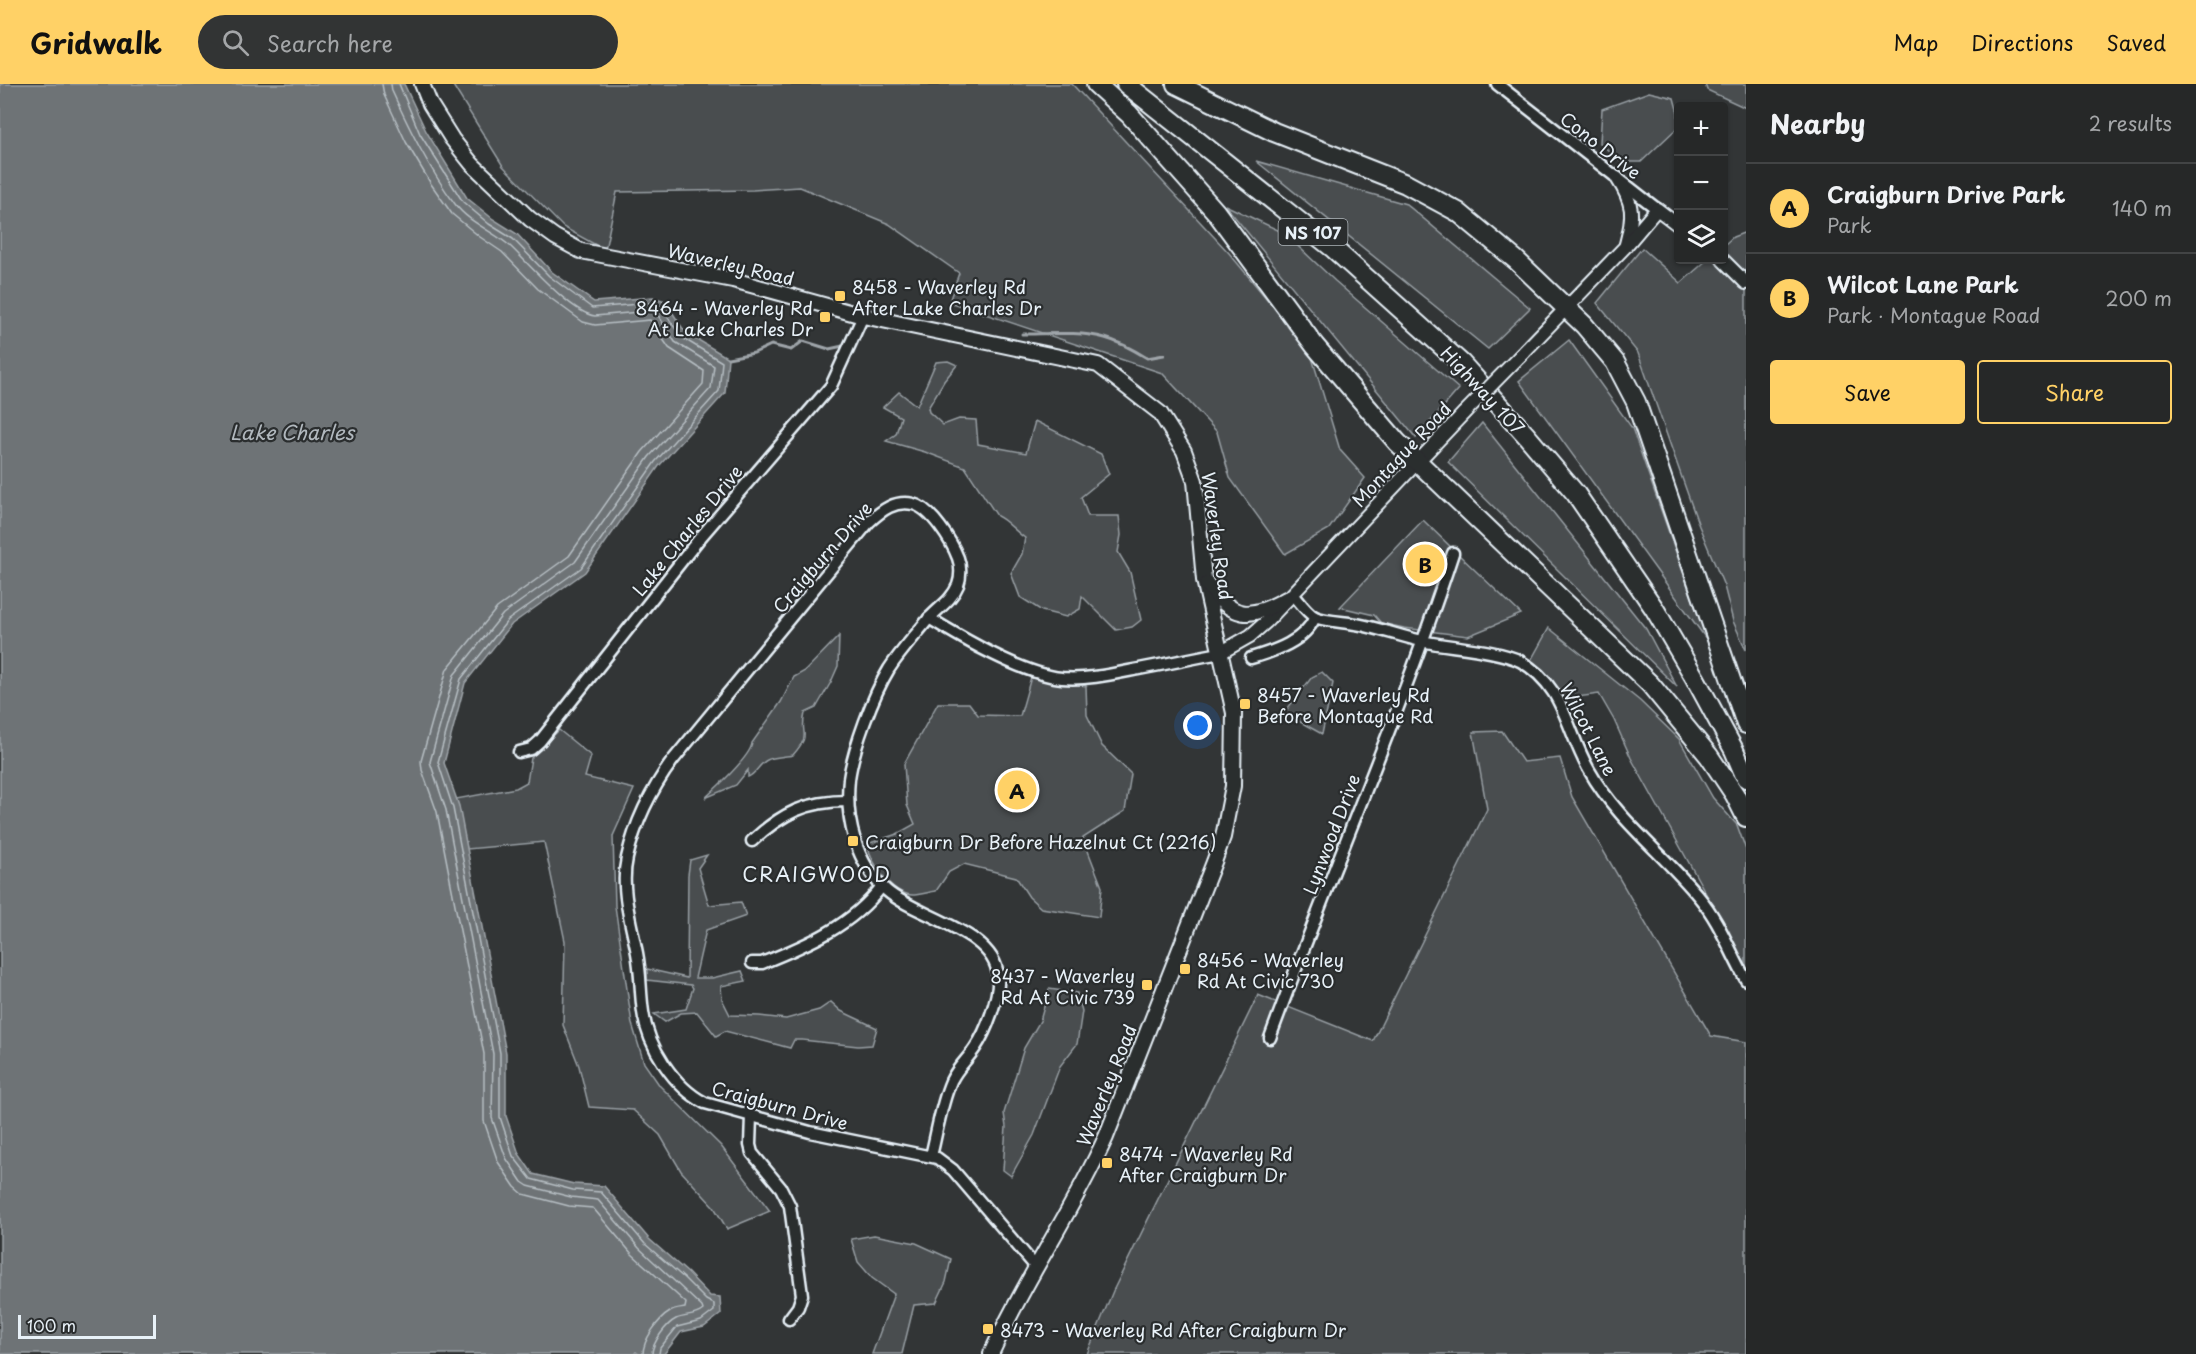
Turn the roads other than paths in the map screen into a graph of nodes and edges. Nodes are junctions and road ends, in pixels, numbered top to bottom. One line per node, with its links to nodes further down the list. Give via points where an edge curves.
1 (422, 84): 13 (main road, Waverley Road, via 430,104 472,164 530,219 581,251 733,280)
2 (1096, 84): 14 (highway, via 1129,114 1216,212 1315,346 1397,442)
3 (1126, 84): 25 (highway, Highway 107 / NS 107, via 1335,249 1462,364 1576,494 1654,608)
4 (1176, 84): 12 (highway, via 1274,132 1432,196 1507,253)
5 (1497, 84): 6 (street, Cono Drive)
6 (1617, 178): 7 (street, Cono Drive); 9 (street, via 1632,211)
7 (1657, 209): 8 (street); 9 (street, Montague Road)
8 (1674, 222)
9 (1624, 248): 12 (street, Montague Road)
10 (1727, 264): 11 (street)
11 (1746, 283)
12 (1565, 308): 14 (street, Montague Road, bridge); 23 (highway, via 1615,362 1636,402)
13 (863, 316): 16 (main road, Waverley Road, via 1098,365 1160,413 1184,451 1195,481); 24 (street, Lake Charles Drive, via 827,391 699,539 537,744)
14 (1419, 462): 17 (street, Montague Road); 27 (highway, via 1650,684 1709,756)
15 (1453, 554): 20 (street, Lynwood Drive)
16 (1204, 580): 17 (main road, via 1221,602 1248,614); 21 (main road, Waverley Road)
17 (1289, 597): 18 (street); 21 (street, Montague Road, via 1260,629)
18 (1315, 617): 20 (street, Wilcot Lane); 22 (street, via 1299,638)
19 (929, 618): 21 (street, via 1023,668 1061,678 1102,676); 26 (street, Craigburn Drive, via 889,669 874,702 849,777); 33 (street, Craigburn Drive, via 946,604 958,584 959,559 930,514 916,504 900,503 869,522 673,760 648,800 631,841 626,891 641,973 642,1010 651,1038 665,1064 695,1098)
20 (1424, 641): 31 (street, Wilcot Lane, via 1518,660 1552,689 1590,772 1628,824 1707,907); 32 (street, Lynwood Drive)
21 (1220, 653): 35 (main road, Waverley Road, via 1234,713 1235,738 1233,786 1222,837 1106,1137 1086,1180)
22 (1251, 658)
23 (1746, 724)
24 (519, 752)
25 (1746, 778)
26 (848, 801): 28 (street, via 799,808); 29 (street, Craigburn Drive, via 861,859)
27 (1746, 817)
28 (752, 841)
29 (882, 886): 30 (street, via 855,914 824,936 762,963); 34 (street, Craigburn Drive, via 980,943 991,954 998,975 984,1032 948,1088)
30 (752, 963)
31 (1746, 980)
32 (1270, 1038)
33 (751, 1116): 34 (street, Craigburn Drive); 36 (street, via 752,1153 781,1188 792,1212 802,1295)
34 (931, 1156): 35 (street, Craigburn Drive, via 953,1170)
35 (1035, 1266): 37 (main road, Waverley Road)
36 (789, 1319)
37 (991, 1354)

